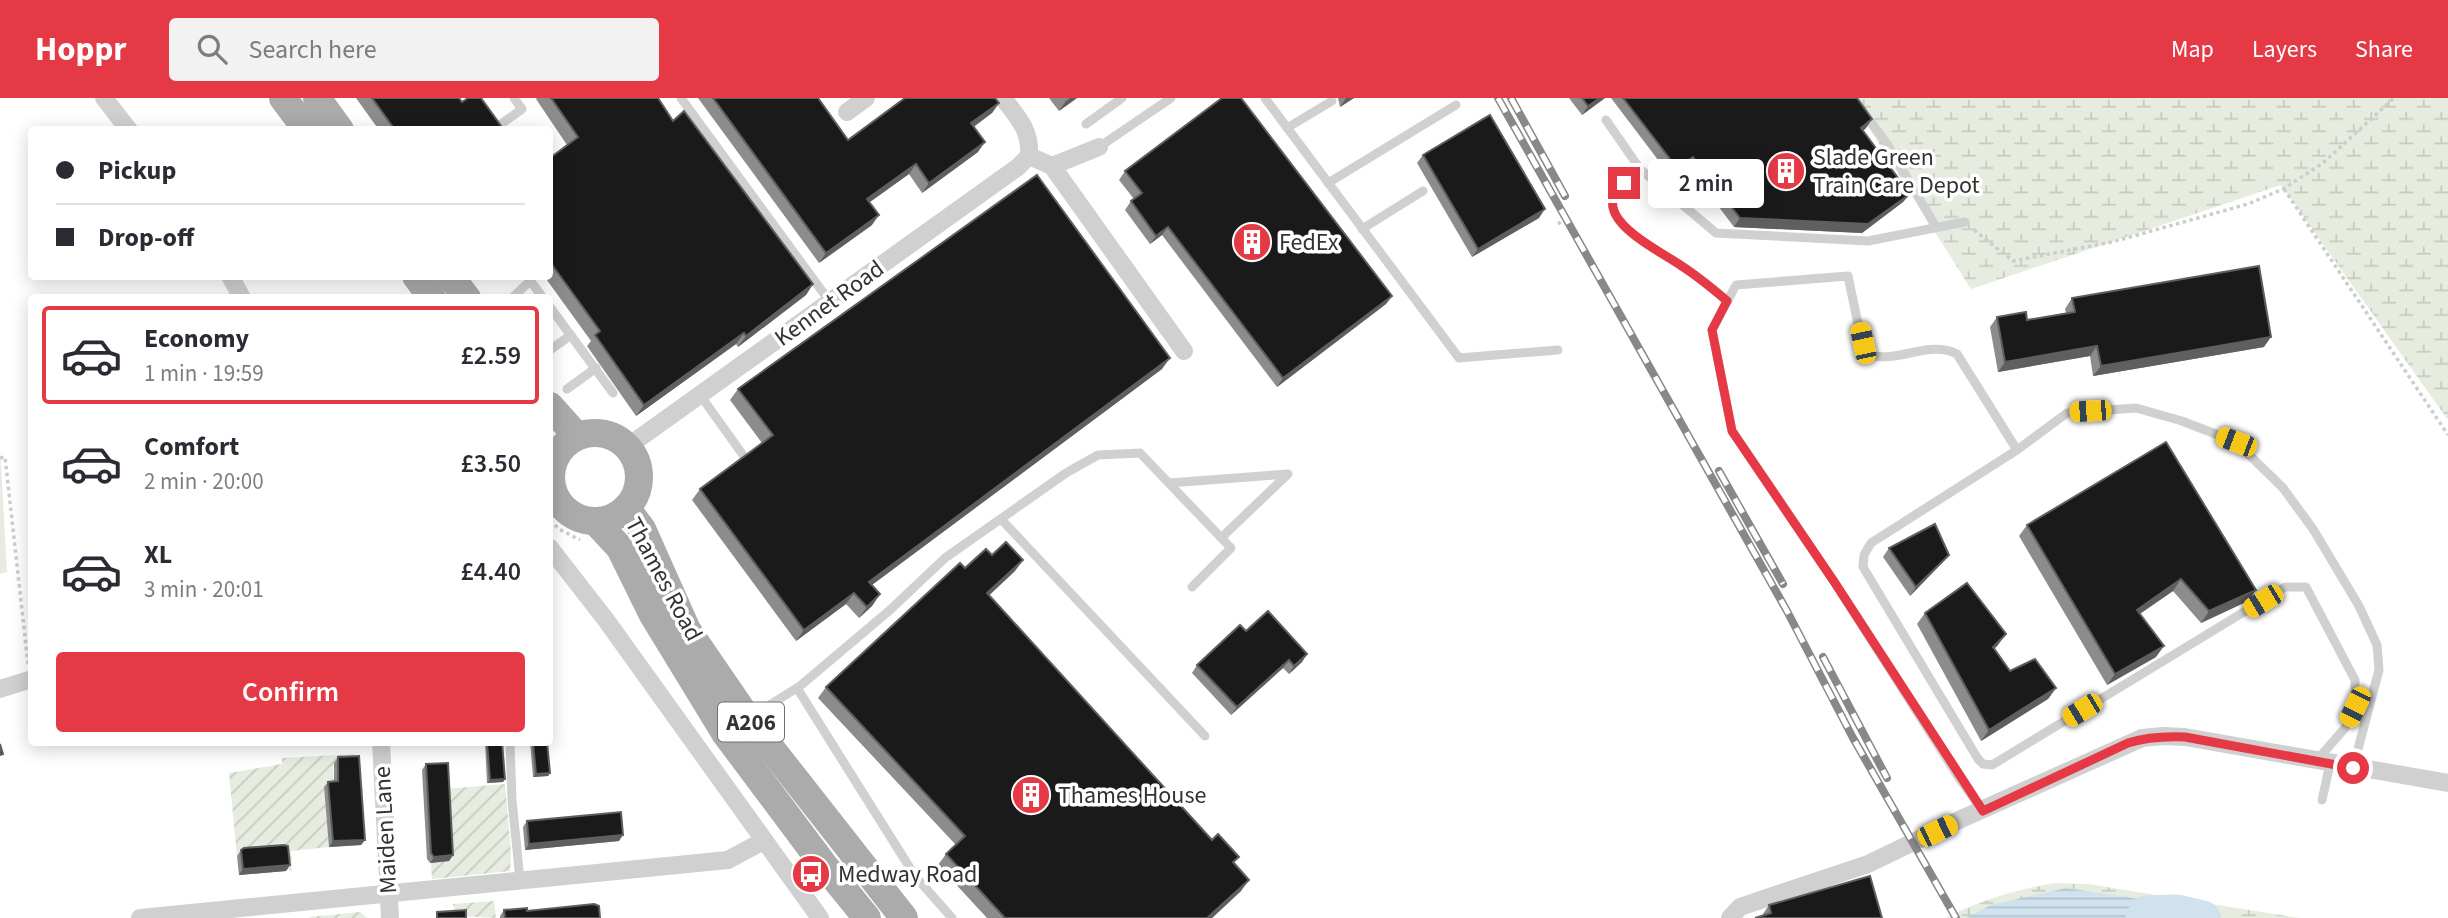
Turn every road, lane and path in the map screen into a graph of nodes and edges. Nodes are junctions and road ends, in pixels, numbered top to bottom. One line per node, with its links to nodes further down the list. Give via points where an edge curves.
1 (104, 98): 16 (street)
2 (283, 98): 17 (main road)
3 (317, 98): 18 (main road)
4 (514, 98): 19 (lane, via 522,109)
5 (681, 98): 36 (lane)
6 (1003, 98): 22 (street, via 1025,127)
7 (1122, 98): 15 (lane)
8 (1171, 98): 21 (lane)
9 (1265, 98): 20 (lane)
10 (1853, 98): 29 (lane, via 1887,144)
11 (2394, 98): 26 (path, via 2323,163)
12 (1332, 101): 20 (lane)
13 (1456, 105): 25 (lane)
14 (1606, 120): 24 (lane)
15 (1086, 124)
16 (126, 126)
17 (304, 126)
18 (337, 126)
19 (498, 126)
20 (1287, 128): 25 (lane)
21 (1099, 147): 23 (street)
22 (1029, 156): 23 (street); 36 (street, Kennet Road)
23 (1052, 166): 41 (street)
24 (1640, 169): 29 (lane, via 1716,233 1868,241); 35 (lane, via 1624,183 1612,209 1642,242)
25 (1328, 183): 30 (lane)
26 (2283, 189): 28 (path, via 2248,204 2112,242 2013,261); 46 (path)
27 (1423, 191): 30 (lane)
28 (1965, 222): 29 (lane)
29 (1936, 227)
30 (1362, 229): 40 (lane, via 1458,358)
31 (453, 280): 33 (main road)
32 (528, 280): 34 (lane)
33 (464, 294)
34 (516, 294)
35 (1727, 301): 49 (lane, via 1736,285 1848,276 1867,354 1878,358 1946,348 1957,354); 73 (lane, via 1712,330 1732,431)
36 (830, 302): 44 (street, Kennet Road)
37 (553, 311): 38 (lane)
38 (571, 335): 39 (lane); 42 (lane)
39 (553, 348)
40 (1558, 349)
41 (1184, 351)
42 (596, 368): 43 (lane); 45 (lane)
43 (613, 393)
44 (700, 395): 48 (street, Kennet Road); 50 (lane)
45 (558, 398): 47 (main road)
46 (2448, 435)
47 (577, 436): 48 (main road, via 592,432 609,435); 51 (main road, Thames Road / A206)
48 (627, 447): 55 (main road, Thames Road, via 639,471 637,491)
49 (2017, 450): 69 (lane, via 1871,543 1864,555 1863,567 1978,759 1992,765 2285,587 2306,587 2355,680 2355,707); 70 (lane, via 2067,413 2136,408 2236,442 2283,488 2313,528 2377,645 2379,670)
50 (743, 455)
51 (553, 457)
52 (2, 458): 61 (path)
53 (1168, 483): 56 (lane, via 1140,453 1098,455); 58 (lane); 58 (lane, via 1288,474)
54 (553, 485): 57 (main road, Thames Road / A206, via 558,502 569,513)
55 (626, 508): 57 (main road, Thames Road, via 614,517); 65 (main road, Thames Road / A206, via 642,530 687,630)
56 (1000, 519): 63 (lane, via 945,558); 66 (lane)
57 (595, 521): 80 (main road, Thames Road / A206, via 620,548 653,615 725,733)
58 (1221, 538): 60 (lane, via 1230,548)
59 (553, 552): 74 (street)
60 (1192, 587)
61 (28, 657)
62 (28, 681): 64 (street)
63 (797, 688): 65 (lane); 82 (lane, via 915,876)
64 (0, 689)
65 (748, 719): 81 (main road, Thames Road / A206)
66 (1205, 736)
67 (381, 746): 76 (street, Maiden Lane)
68 (510, 746): 75 (lane)
69 (2323, 762): 70 (street); 72 (lane); 73 (street, via 2185,737 2142,738)
70 (2353, 768): 71 (street)
71 (2448, 783)
72 (2322, 800)
73 (1983, 811): 83 (street, via 1868,864 1740,906)
74 (763, 841): 75 (street, via 728,860); 79 (street)
75 (520, 880): 76 (street)
76 (388, 893): 77 (street); 78 (street, Maiden Lane)
77 (147, 918)
78 (390, 918)
79 (820, 918)
80 (867, 918)
81 (904, 918)
82 (952, 918)
83 (1730, 918)

